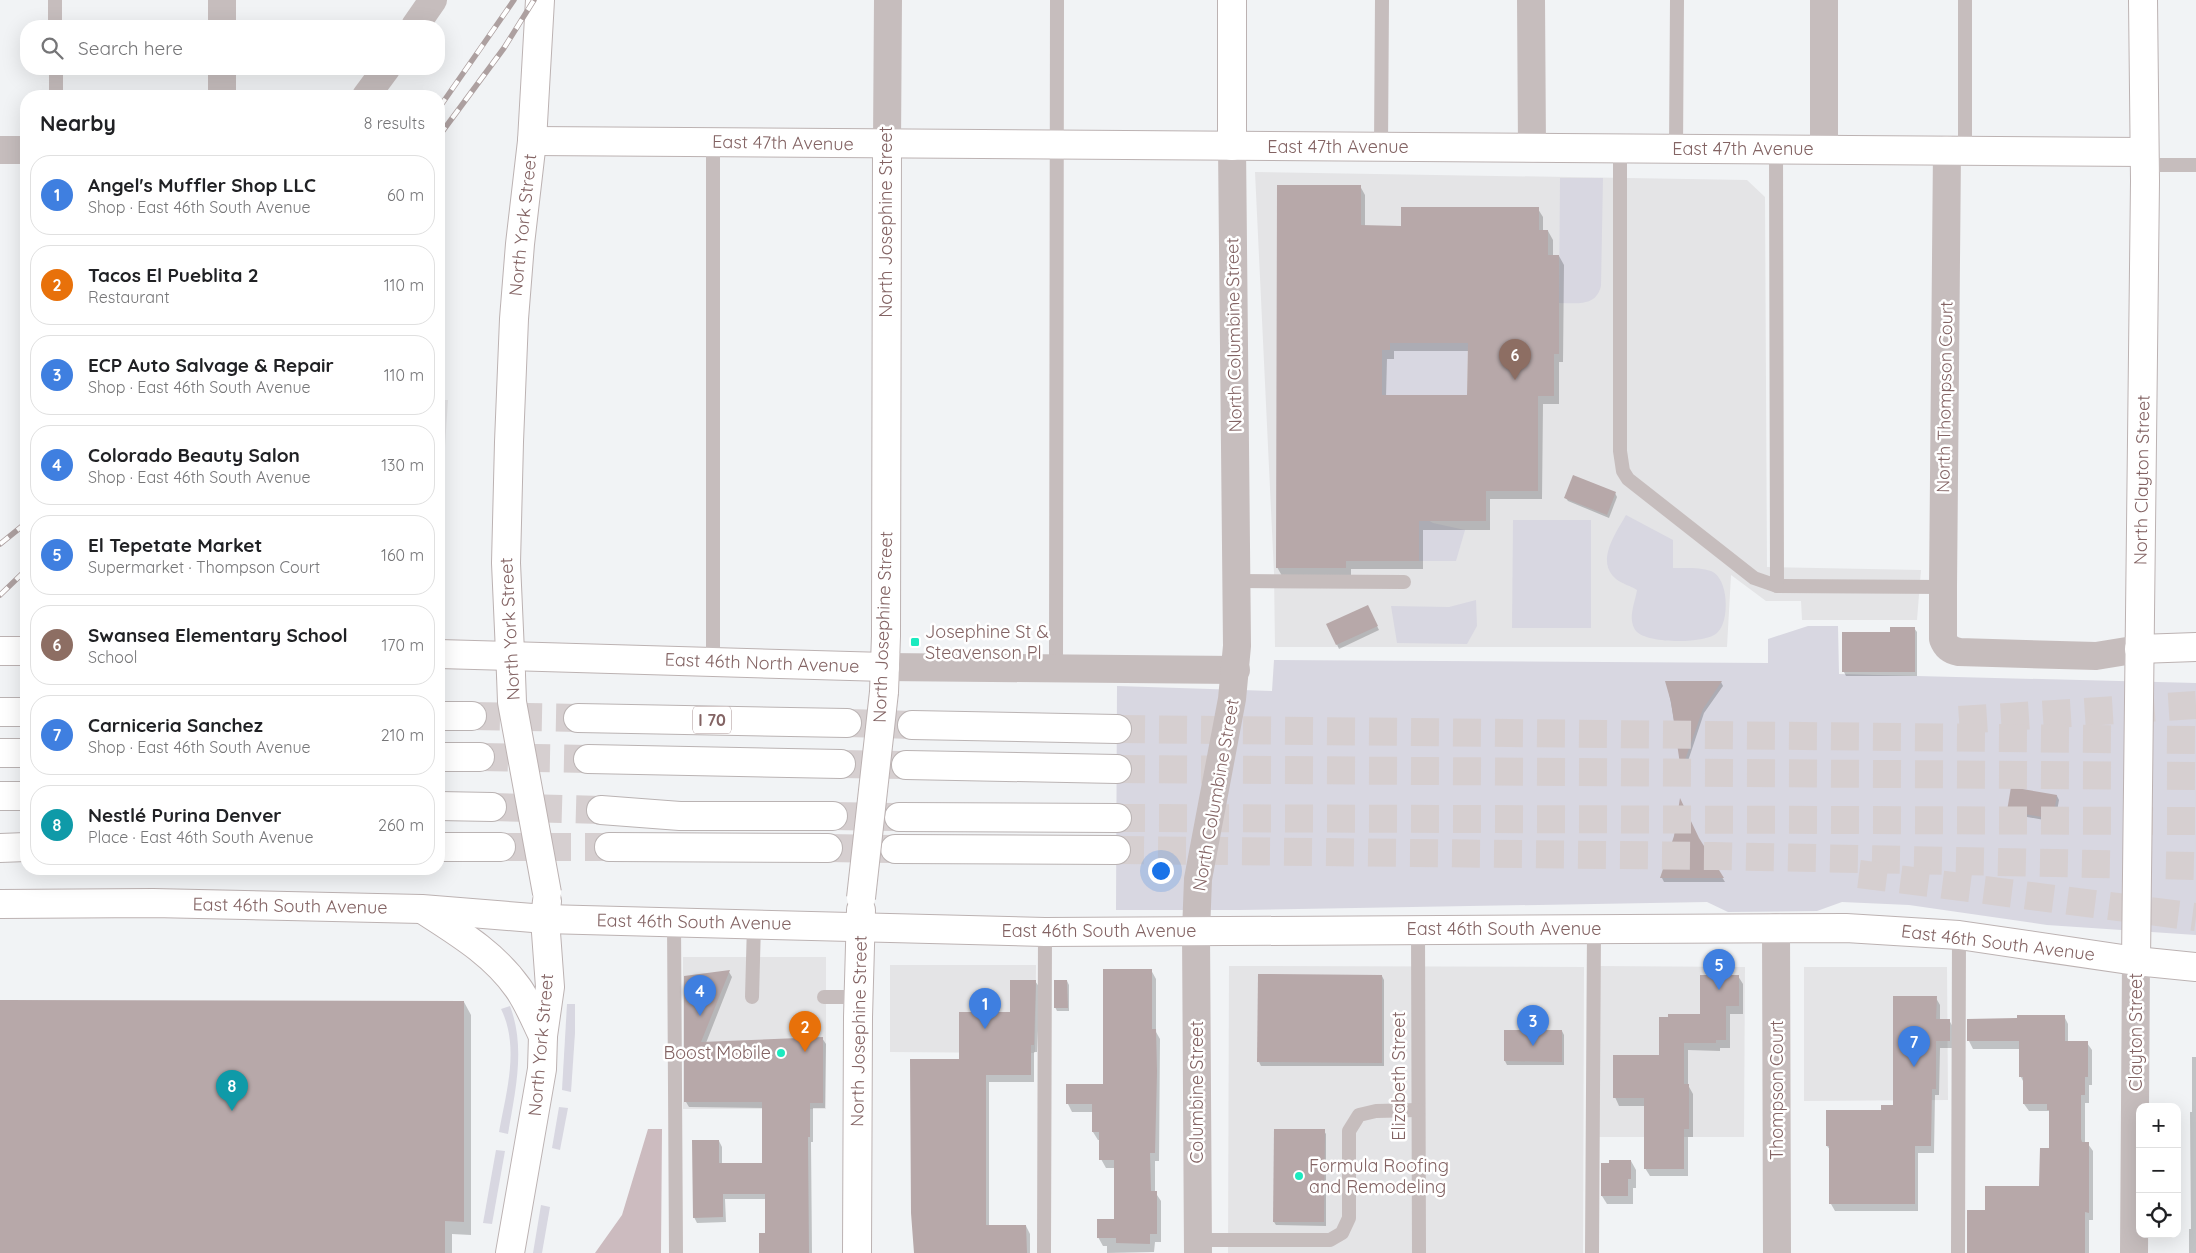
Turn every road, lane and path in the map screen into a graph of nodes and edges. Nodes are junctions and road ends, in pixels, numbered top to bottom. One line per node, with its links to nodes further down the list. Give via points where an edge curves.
1 (55, 0): 14 (lane)
2 (222, 0): 15 (street)
3 (432, 0): 16 (street)
4 (540, 0): 23 (main road, North York Street)
5 (888, 0): 25 (street, North Josephine Street)
6 (1057, 0): 26 (lane)
7 (1232, 0): 27 (main road, North Columbine Street)
8 (1382, 0): 28 (lane)
9 (1531, 0): 29 (street)
10 (1677, 0): 31 (lane)
11 (1824, 0): 35 (street)
12 (1965, 0): 36 (lane)
13 (2143, 0): 37 (main road, North Clayton Street)
14 (56, 20)
15 (222, 20)
16 (419, 20)
17 (56, 75): 20 (lane)
18 (222, 75): 21 (street)
19 (382, 75): 22 (street)
20 (56, 90)
21 (222, 90)
22 (370, 90)
23 (532, 141): 24 (main road, East 47th Avenue); 49 (main road, North York Street, via 520,244 511,395 506,563)
24 (712, 142): 25 (main road, East 47th Avenue); 48 (lane)
25 (887, 143): 26 (main road, East 47th Avenue); 52 (main road, North Josephine Street)
26 (1056, 145): 27 (main road, East 47th Avenue); 50 (lane)
27 (1232, 146): 28 (main road, East 47th Avenue); 39 (street, North Columbine Street)
28 (1381, 147): 29 (main road, East 47th Avenue)
29 (1532, 148): 30 (main road, East 47th Avenue)
30 (1620, 148): 31 (main road, East 47th Avenue); 41 (lane, via 1621,463 1635,486 1754,578)
31 (1676, 149): 34 (main road, East 47th Avenue)
32 (0, 150): 33 (street)
33 (20, 150)
34 (1776, 150): 35 (main road, East 47th Avenue); 41 (lane)
35 (1824, 150): 36 (main road, East 47th Avenue)
36 (1956, 151): 37 (main road, East 47th Avenue); 42 (street, North Thompson Court)
37 (2145, 158): 38 (lane); 44 (main road, North Clayton Street)
38 (2196, 165)
39 (1237, 581): 40 (lane); 51 (street, North Columbine Street)
40 (1404, 582)
41 (1777, 586): 42 (lane)
42 (1943, 587): 44 (street, North Thompson Court, via 1943,639 1949,648 1959,652 2096,656)
43 (2196, 647): 44 (main road)
44 (2140, 649): 97 (main road, North Clayton Street)
45 (20, 650): 46 (main road)
46 (0, 651)
47 (445, 655): 49 (main road, East 46th North Avenue)
48 (713, 662): 49 (main road, East 46th North Avenue); 52 (main road, East 46th North Avenue)
49 (510, 665): 86 (main road, North York Street, bridge, via 512,702)
50 (1056, 669): 51 (street, East 46th North Avenue); 52 (street, East 46th North Avenue)
51 (1235, 679): 95 (street, North Columbine Street, via 1198,879)
52 (885, 680): 90 (main road, North Josephine Street, bridge)
53 (0, 712): 54 (main road)
54 (20, 712)
55 (445, 716): 56 (main road)
56 (472, 716)
57 (578, 718): 58 (main road, I 70)
58 (847, 722)
59 (912, 725): 60 (main road)
60 (1117, 729)
61 (0, 753): 62 (main road)
62 (20, 753)
63 (445, 757): 64 (main road)
64 (480, 757)
65 (588, 759): 66 (main road)
66 (841, 764)
67 (906, 765): 68 (main road)
68 (1117, 769)
69 (0, 796): 70 (main road)
70 (20, 796)
71 (445, 806): 72 (main road)
72 (492, 807)
73 (601, 810): 74 (main road, via 680,816)
74 (834, 816)
75 (899, 817): 76 (main road)
76 (1117, 818)
77 (445, 847): 78 (main road)
78 (500, 847)
79 (609, 847): 82 (main road)
80 (0, 848): 81 (main road)
81 (20, 848)
82 (828, 848)
83 (894, 849): 84 (main road)
84 (1116, 850)
85 (0, 904): 87 (main road, East 46th South Avenue, via 153,903)
86 (546, 906): 87 (main road, East 46th South Avenue); 88 (main road, East 46th South Avenue); 102 (main road, North York Street, via 550,987)
87 (422, 909): 102 (main road, via 497,963 519,989)
88 (674, 922): 89 (main road, East 46th South Avenue); 106 (lane)
89 (754, 924): 90 (main road, East 46th South Avenue); 99 (lane)
90 (860, 926): 94 (main road, East 46th South Avenue); 101 (main road, North Josephine Street)
91 (1776, 927): 93 (main road, East 46th South Avenue); 96 (main road, East 46th South Avenue, via 1902,930); 111 (street, Thompson Court)
92 (1418, 929): 93 (main road, East 46th South Avenue); 95 (main road, East 46th South Avenue); 103 (lane, Elizabeth Street)
93 (1594, 929): 110 (lane)
94 (1045, 932): 95 (main road, East 46th South Avenue); 108 (lane)
95 (1196, 932): 104 (street, Columbine Street)
96 (1959, 935): 97 (main road, East 46th South Avenue); 112 (lane)
97 (2136, 961): 98 (main road, East 46th South Avenue); 113 (street, Clayton Street)
98 (2196, 967)
99 (752, 997)
100 (824, 997): 101 (lane)
101 (858, 997): 107 (main road, North Josephine Street)
102 (543, 1036): 105 (main road, North York Street, via 539,1094)
103 (1418, 1110): 104 (lane, via 1376,1111 1359,1115 1349,1131 1349,1218 1342,1233 1330,1240); 109 (lane, Elizabeth Street)
104 (1198, 1246)
105 (510, 1253)
106 (676, 1253)
107 (857, 1253)
108 (1044, 1253)
109 (1419, 1253)
110 (1592, 1253)
111 (1777, 1253)
112 (1958, 1253)
113 (2134, 1253)

